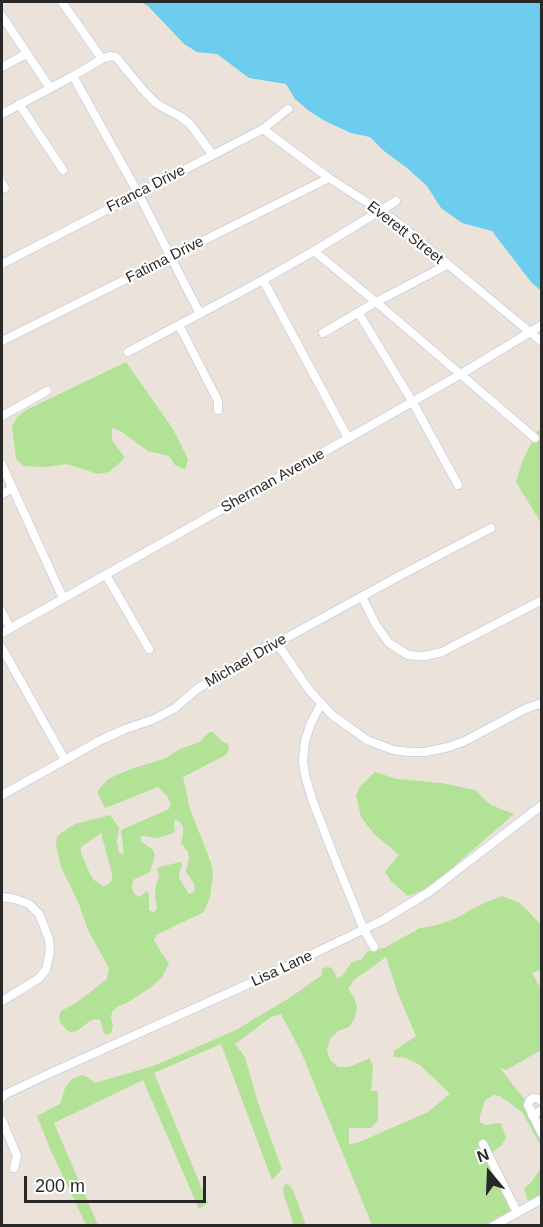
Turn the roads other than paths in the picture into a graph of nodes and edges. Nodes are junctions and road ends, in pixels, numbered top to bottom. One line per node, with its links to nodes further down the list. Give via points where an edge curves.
1 (62, 2): 4 (street)
2 (2, 16): 3 (street)
3 (26, 54): 5 (street); 7 (street)
4 (102, 59): 6 (street); 12 (street, via 116,57 151,99 190,124)
5 (2, 67)
6 (73, 76): 7 (street); 15 (street)
7 (50, 88): 8 (street)
8 (19, 104): 10 (street); 13 (street)
9 (288, 109): 11 (street, Franca Drive)
10 (2, 114)
11 (263, 129): 12 (street, Franca Drive); 14 (street, Everett Street)
12 (213, 155): 15 (street, Franca Drive)
13 (63, 170)
14 (329, 178): 17 (street, Everett Street); 19 (street, Fatima Drive)
15 (138, 193): 19 (street); 20 (street, Franca Drive)
16 (396, 201): 17 (street)
17 (380, 211): 18 (street); 21 (street, Everett Street)
18 (314, 251): 22 (street); 23 (street)
19 (171, 257): 25 (street); 30 (street, Fatima Drive)
20 (2, 264)
21 (447, 265): 23 (street); 28 (street, Everett Street)
22 (263, 280): 25 (street); 38 (street)
23 (376, 302): 24 (street); 33 (street)
24 (358, 312): 29 (street); 35 (street)
25 (200, 314): 26 (street)
26 (179, 325): 32 (street); 36 (street, via 218,401)
27 (542, 325): 28 (street, Sherman Avenue)
28 (531, 332): 31 (street, Everett Street); 33 (street, Sherman Avenue)
29 (323, 333)
30 (2, 341)
31 (542, 342)
32 (128, 352)
33 (461, 374): 35 (street, Sherman Avenue); 39 (street)
34 (47, 391): 37 (street)
35 (412, 401): 38 (street, Sherman Avenue); 41 (street)
36 (218, 410)
37 (2, 416)
38 (348, 438): 45 (street, Sherman Avenue)
39 (535, 438)
40 (2, 465): 42 (street)
41 (458, 485)
42 (13, 488): 43 (street); 47 (street)
43 (2, 494)
44 (491, 528): 46 (street, Michael Drive)
45 (106, 575): 47 (street, Sherman Avenue); 54 (street)
46 (362, 597): 48 (street, via 389,643 408,655 418,656 442,652); 52 (street, Michael Drive)
47 (63, 598): 50 (street, Sherman Avenue)
48 (542, 600)
49 (2, 612): 50 (street)
50 (10, 628): 51 (street, Sherman Avenue)
51 (2, 633)
52 (277, 643): 56 (street); 57 (street, Michael Drive, via 224,672 164,714)
53 (2, 648): 57 (street)
54 (149, 649)
55 (542, 703): 56 (street, via 465,741 425,752 384,748 342,723)
56 (321, 704): 61 (street, via 305,741 304,775)
57 (65, 760): 58 (street, Michael Drive)
58 (2, 795)
59 (542, 805): 61 (street, Lisa Lane, via 429,892)
60 (2, 897): 63 (street, via 29,904 39,914 50,951 46,970 38,979)
61 (364, 930): 62 (street); 64 (street, Lisa Lane)
62 (374, 947)
63 (2, 1002)
64 (3, 1093)
65 (542, 1101): 67 (street, via 533,1098 528,1102)
66 (542, 1110): 67 (street)
67 (532, 1115): 69 (street)
68 (2, 1120): 71 (street, via 17,1156)
69 (542, 1134)
70 (483, 1144): 73 (street)
71 (14, 1168)
72 (542, 1199): 73 (street)
73 (517, 1212): 74 (street)
74 (493, 1226)

